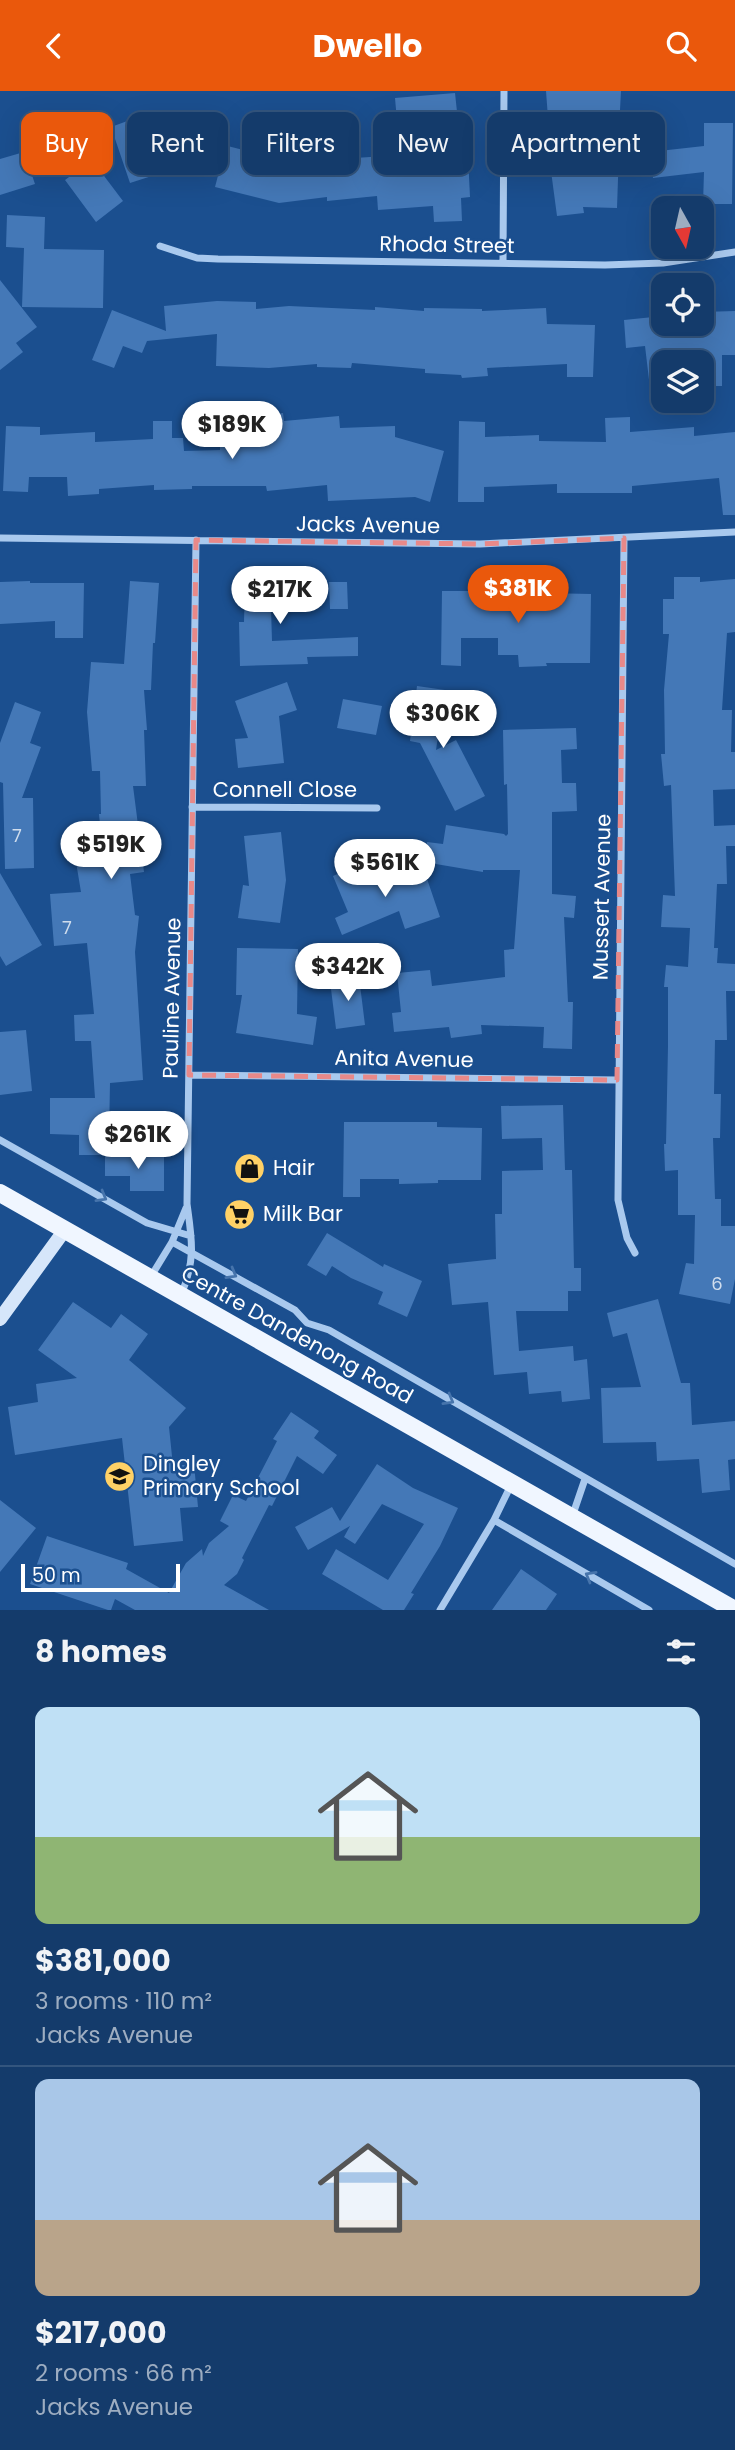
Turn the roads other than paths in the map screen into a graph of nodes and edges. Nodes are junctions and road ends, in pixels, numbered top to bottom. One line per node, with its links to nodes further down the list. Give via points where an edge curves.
1 (504, 91): 4 (street)
2 (160, 246): 4 (street, Rhoda Street, via 197,258)
3 (735, 252): 4 (street, Rhoda Street, via 652,264)
4 (503, 263)
5 (735, 532): 7 (street, Jacks Avenue)
6 (0, 538): 8 (street, Jacks Avenue)
7 (624, 538): 8 (street, Jacks Avenue, via 480,544); 12 (street, Mussert Avenue)
8 (196, 540): 9 (street, Pauline Avenue)
9 (192, 807): 10 (street, Connell Close); 11 (street, Pauline Avenue)
10 (377, 808)
11 (189, 1075): 12 (street, Anita Avenue); 15 (street, Pauline Avenue)
12 (617, 1080): 21 (street, Mussert Avenue, via 618,1200)
13 (0, 1140): 17 (street, Centre Dandenong Road, one-way to 17, via 147,1223)
14 (0, 1193): 16 (main road, Centre Dandenong Road)
15 (187, 1204): 17 (street, Pauline Avenue); 18 (street, Pauline Avenue)
16 (64, 1231): 22 (main road, Centre Dandenong Road); 24 (main road)
17 (177, 1231): 18 (street, Centre Dandenong Road); 19 (street, Pauline Avenue)
18 (191, 1236): 20 (street, Pauline Avenue)
19 (172, 1242): 20 (street, Centre Dandenong Road); 22 (street, Pauline Avenue)
20 (192, 1252): 23 (street, Pauline Avenue); 25 (street, Centre Dandenong Road, one-way to 25, via 295,1310 307,1323 329,1330)
21 (635, 1253)
22 (150, 1278): 23 (main road, Centre Dandenong Road)
23 (181, 1295): 26 (main road, Centre Dandenong Road)
24 (0, 1319)
25 (585, 1479): 27 (street); 29 (street, Centre Dandenong Road)
26 (513, 1483): 27 (main road, Centre Dandenong Road); 28 (street)
27 (572, 1517): 32 (main road, Centre Dandenong Road)
28 (494, 1520): 30 (street); 31 (street, one-way to 28)
29 (735, 1564)
30 (440, 1610)
31 (649, 1610)
32 (735, 1610)

